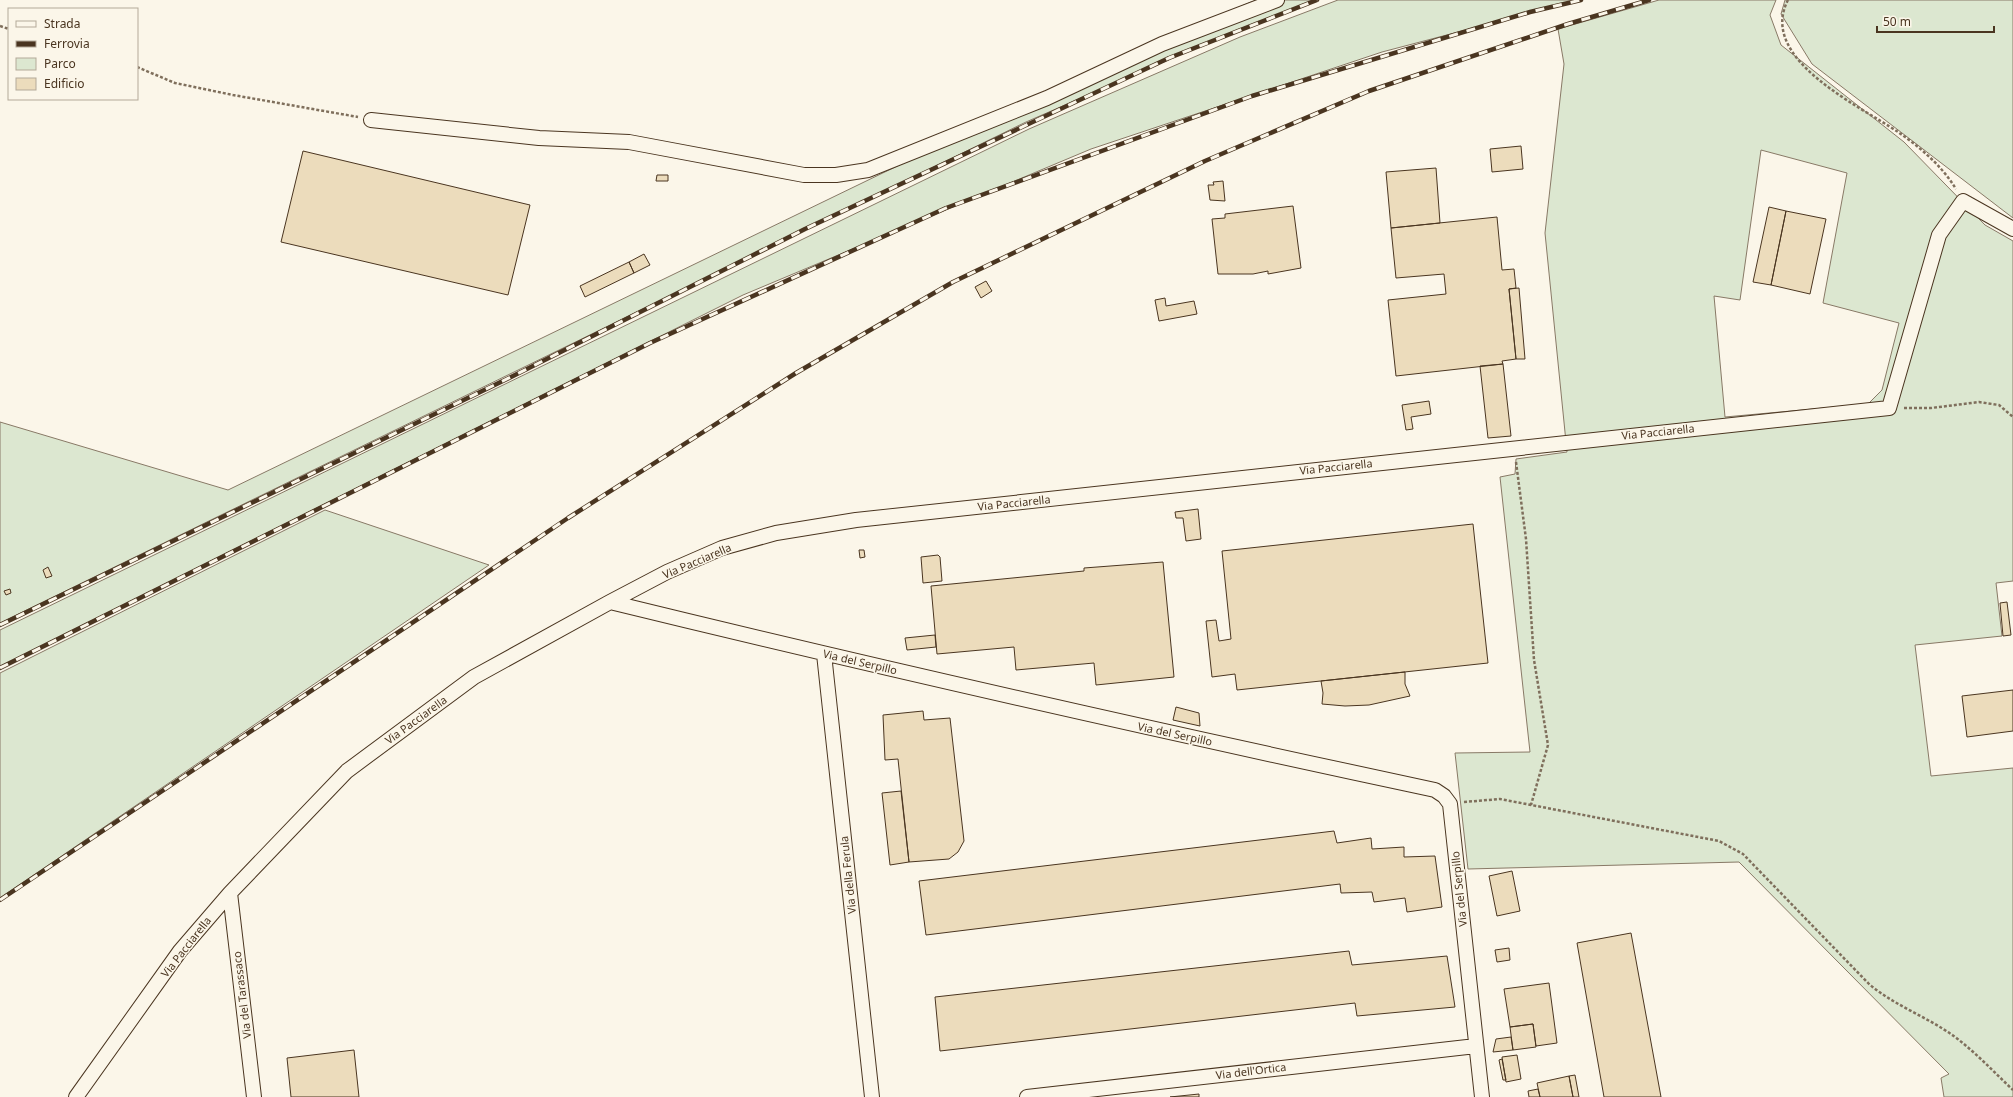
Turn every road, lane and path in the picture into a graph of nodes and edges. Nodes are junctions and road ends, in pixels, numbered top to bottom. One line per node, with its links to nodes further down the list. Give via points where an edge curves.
1 (1277, 0): 4 (street, via 1162,44 1047,98 868,170 836,175 804,175 629,142 540,138)
2 (1788, 0): 5 (path, via 1781,18 1787,43 1798,62 1834,91 1899,133 1935,162 1950,179)
3 (138, 67): 4 (path, via 175,83)
4 (371, 120)
5 (1963, 201): 6 (street); 7 (street, via 1939,235)
6 (2013, 229)
7 (1889, 408): 8 (path, via 1931,408 1980,402 1999,405); 9 (street, Via Pacciarella)
8 (2013, 417)
9 (1514, 448): 10 (street, Via Pacciarella, via 856,520 776,533 722,548 667,572); 13 (path, via 1526,539 1534,660 1548,745)
10 (610, 602): 11 (street, Via del Serpillo); 14 (street, Via Pacciarella, via 474,677 347,771)
11 (824, 654): 12 (street, Via del Serpillo, via 1153,730 1435,790); 19 (street, Via della Ferula)
12 (1450, 804): 13 (path, via 1500,799); 15 (street, Via del Serpillo)
13 (1531, 805): 16 (path, via 1719,841 1743,854 1869,984 1884,997 1918,1013 1959,1040)
14 (230, 893): 17 (street, Via Pacciarella, via 180,951); 18 (street, Via del Tarassaco)
15 (1476, 1046): 20 (street, Via dell'Ortica); 21 (street, Via del Serpillo)
16 (2013, 1090)
17 (76, 1097)
18 (254, 1097)
19 (872, 1097)
20 (1027, 1097)
21 (1482, 1097)

